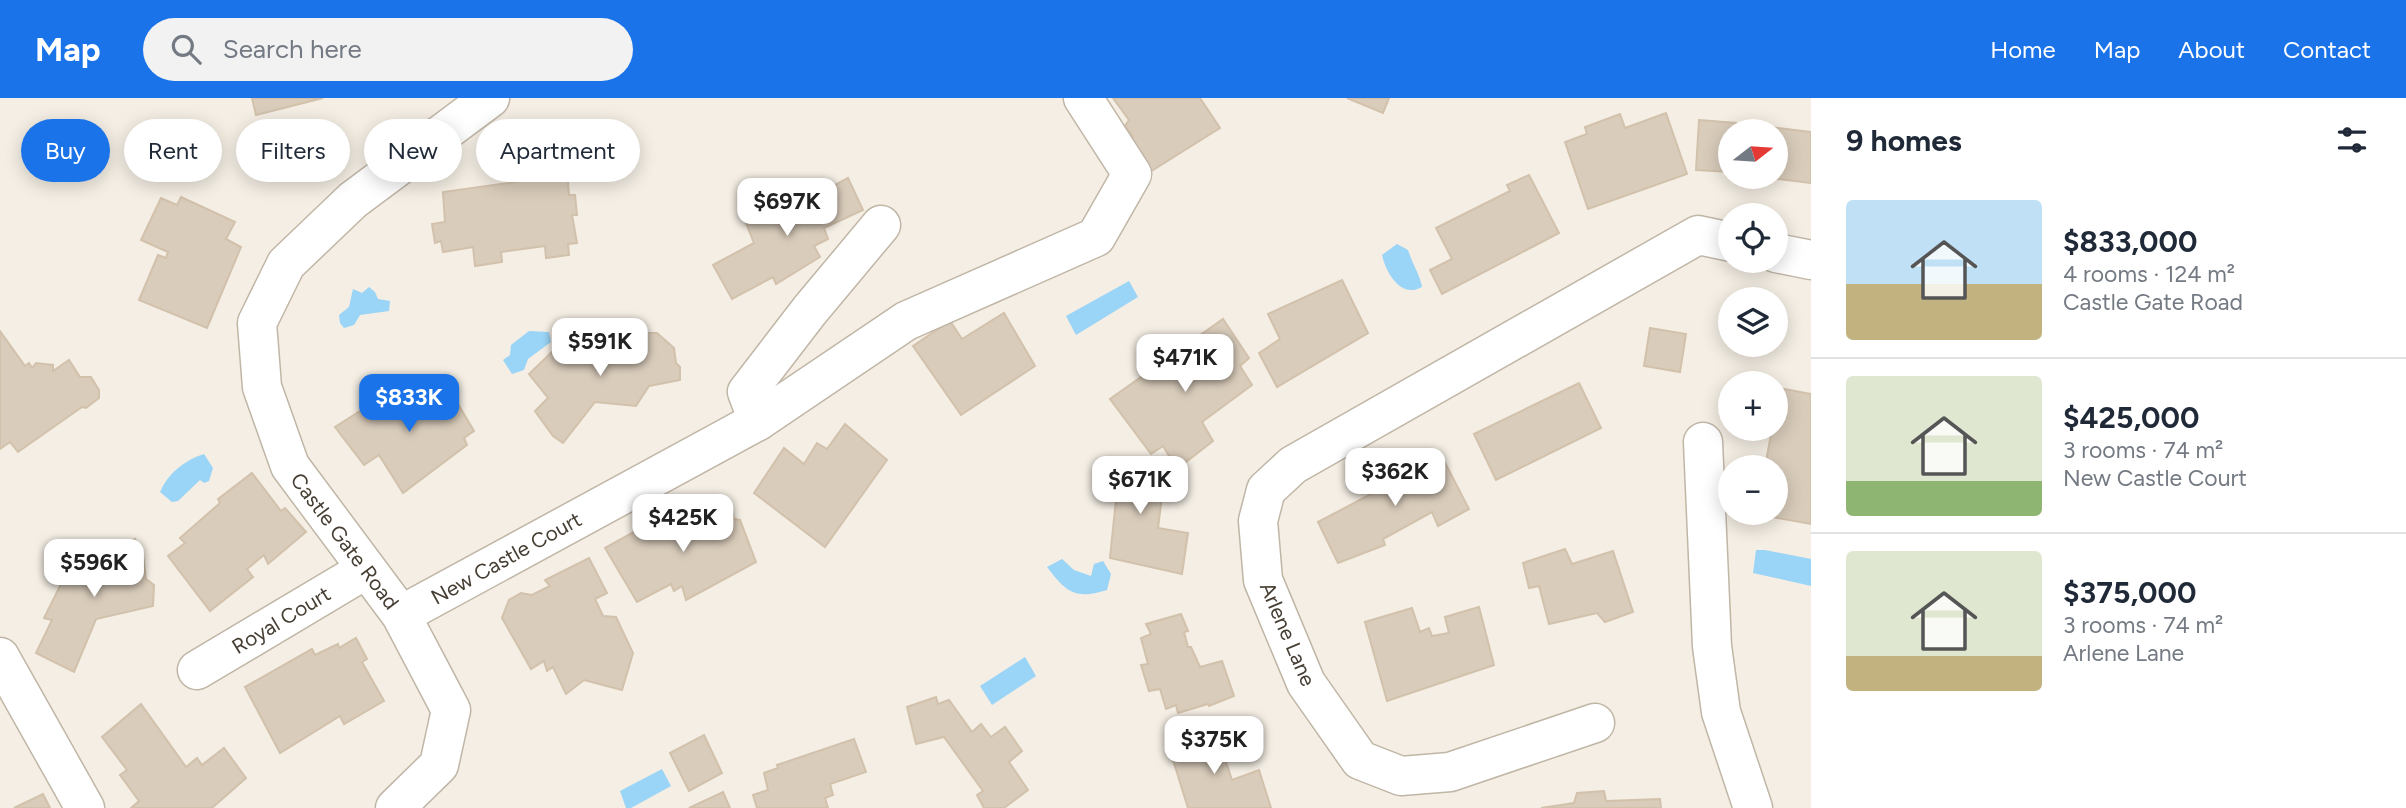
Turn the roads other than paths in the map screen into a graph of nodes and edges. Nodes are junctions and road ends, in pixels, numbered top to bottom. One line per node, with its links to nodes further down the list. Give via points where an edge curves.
1 (490, 98): 9 (street, Castle Gate Road, via 353,200 286,264 257,323 262,387 290,466)
2 (1083, 98): 7 (street, New Castle Court, via 1132,174 1096,237 906,321)
3 (881, 225): 7 (street, via 747,392)
4 (1718, 239): 13 (street, Arlene Lane, via 1698,235 1293,466 1266,490 1258,521 1263,580 1306,683 1360,760 1401,776 1450,772)
5 (1788, 256): 6 (street)
6 (1811, 261)
7 (758, 421): 10 (street, New Castle Court)
8 (1703, 442): 16 (street, via 1712,646 1721,712)
9 (365, 570): 10 (street, Castle Gate Road); 12 (street, Royal Court)
10 (401, 615): 15 (street, Castle Gate Road, via 452,710 439,765)
11 (0, 657): 14 (street)
12 (197, 670)
13 (1595, 723)
14 (85, 808)
15 (395, 808)
16 (1753, 808)

